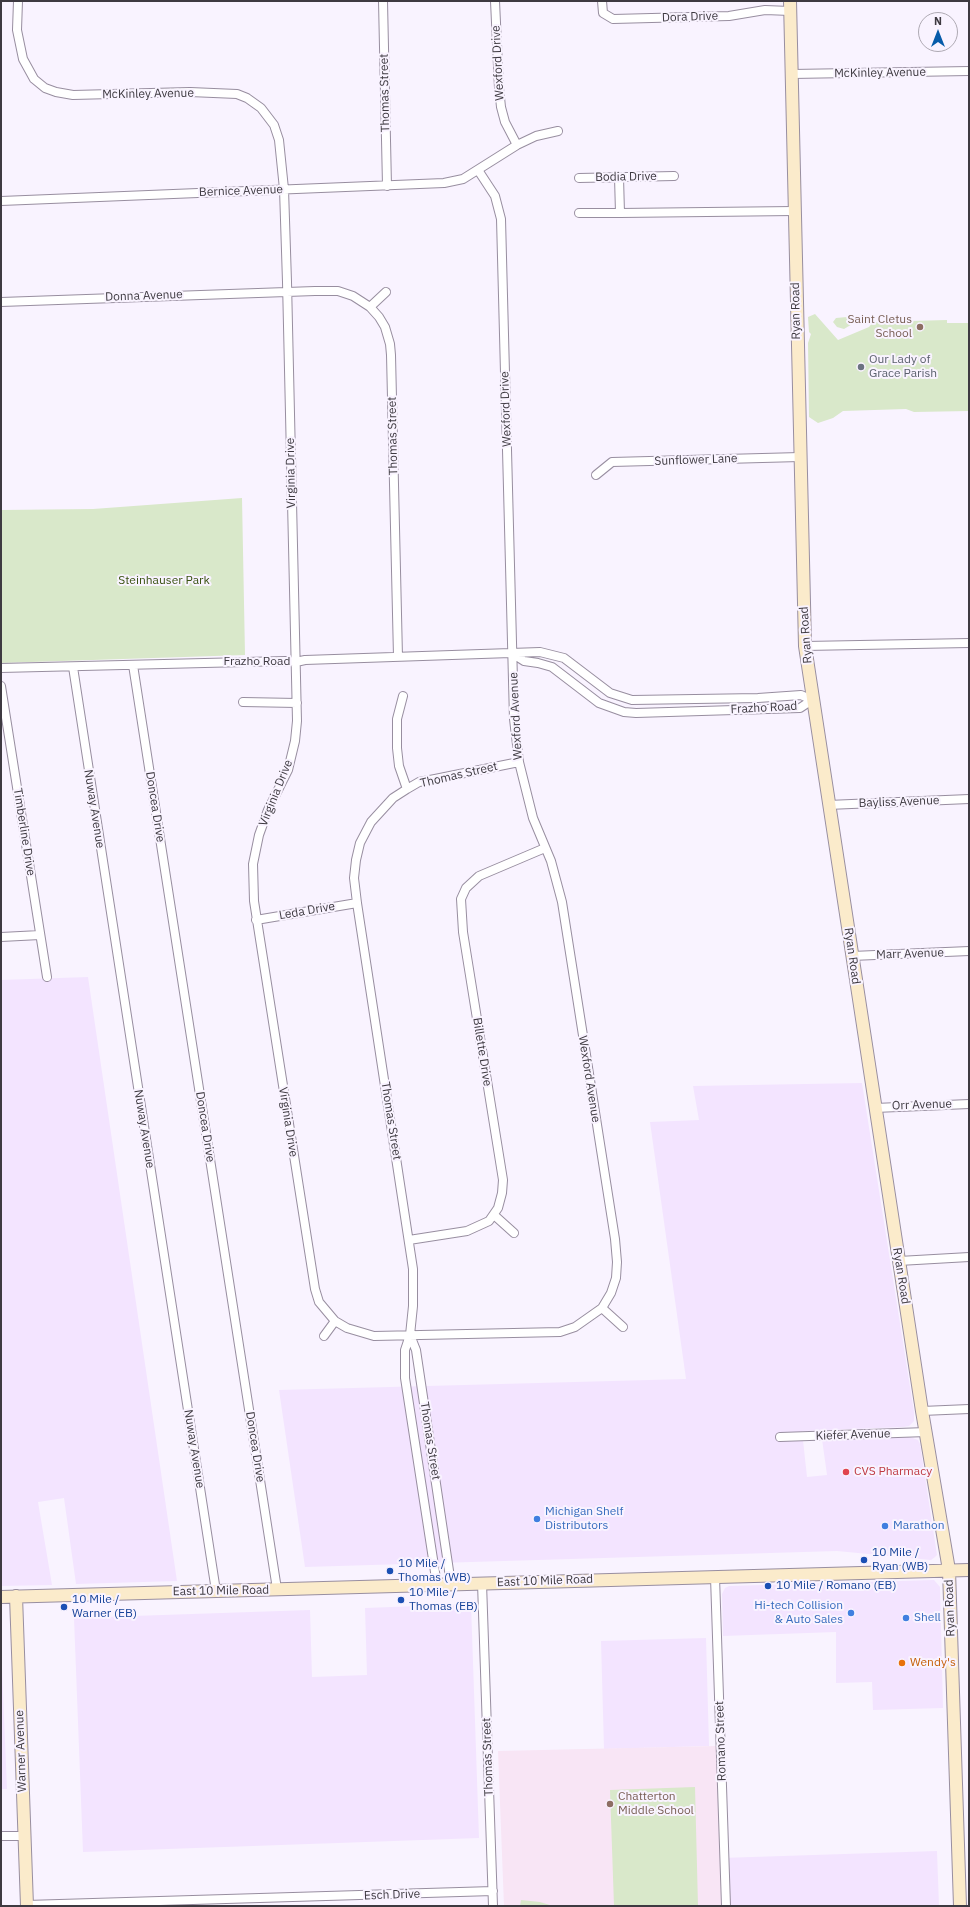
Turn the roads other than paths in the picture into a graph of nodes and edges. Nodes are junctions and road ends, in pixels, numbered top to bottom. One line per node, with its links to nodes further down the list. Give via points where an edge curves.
1 (18, 1): 8 (street, McKinley Avenue, via 18,42 23,59 34,79 46,88 73,95 190,92 237,94)
2 (383, 1): 15 (street, Thomas Street)
3 (495, 1): 10 (street, Wexford Drive, via 501,106 505,122)
4 (602, 1): 5 (street, Dora Drive, via 603,13 613,19 730,16)
5 (790, 6): 7 (main road, Ryan Road)
6 (969, 71): 7 (street, McKinley Avenue)
7 (792, 74): 18 (main road, Ryan Road)
8 (261, 108): 16 (street, Virginia Drive, via 274,124 279,140)
9 (558, 130): 10 (street)
10 (517, 145): 11 (street, Bernice Avenue)
11 (478, 170): 15 (street, Bernice Avenue, via 455,182); 29 (street, Wexford Drive, via 495,196 501,219)
12 (674, 176): 13 (street, Bodia Drive)
13 (619, 177): 14 (street, Bodia Drive); 19 (street)
14 (578, 178)
15 (387, 186): 16 (street, Bernice Avenue)
16 (284, 189): 17 (street, Bernice Avenue); 21 (street, Virginia Drive)
17 (1, 200)
18 (794, 211): 19 (street); 25 (main road, Ryan Road)
19 (620, 212): 20 (street)
20 (580, 213)
21 (287, 291): 23 (street, Donna Avenue); 24 (street, Thomas Street, via 338,292 353,296); 31 (street, Virginia Drive)
22 (386, 292): 24 (street)
23 (1, 302)
24 (370, 307): 30 (street, Thomas Street, via 385,327 391,355)
25 (800, 457): 26 (street, Sunflower Lane, via 612,462); 28 (main road, Ryan Road)
26 (596, 475)
27 (969, 643): 28 (street)
28 (805, 646): 37 (main road, Ryan Road)
29 (513, 654): 30 (street, Frazho Road); 37 (street, Frazho Road, via 540,652 560,657 610,693 632,700 800,695); 37 (street, Frazho Road, via 524,661 552,667 599,703 624,712 800,708); 40 (street, Wexford Avenue, via 514,719)
30 (398, 657): 31 (street, Frazho Road)
31 (296, 662): 32 (street, Frazho Road); 39 (street, Virginia Drive)
32 (133, 665): 33 (street, Frazho Road); 78 (street, Doncea Drive)
33 (73, 667): 34 (street, Frazho Road); 79 (street, Nuway Avenue)
34 (1, 668)
35 (1, 686): 47 (street, Timberline Drive)
36 (403, 696): 41 (street, via 397,719 397,748 399,766)
37 (812, 700): 43 (main road, Ryan Road)
38 (243, 702): 39 (street)
39 (297, 703): 46 (street, Virginia Drive, via 293,753 288,770 264,820 253,864)
40 (519, 762): 41 (street, Thomas Street, via 420,782); 44 (street, Wexford Avenue, via 533,818)
41 (407, 789): 45 (street, Thomas Street, via 382,808 365,831 356,860 354,878)
42 (969, 799): 43 (street, Bayliss Avenue)
43 (828, 805): 50 (main road, Ryan Road)
44 (545, 848): 54 (street, Billette Drive, via 479,876 466,888 461,899 463,932 503,1180 500,1203); 59 (street, Wexford Avenue, via 562,902 617,1262 616,1278)
45 (357, 903): 46 (street, Leda Drive); 56 (street, Thomas Street)
46 (256, 920): 60 (street, Virginia Drive, via 313,1280 319,1302)
47 (40, 935): 48 (street); 51 (street, Timberline Drive)
48 (1, 937)
49 (969, 951): 50 (street, Marr Avenue)
50 (852, 956): 53 (main road, Ryan Road)
51 (47, 977)
52 (969, 1104): 53 (street, Orr Avenue)
53 (875, 1108): 58 (main road, Ryan Road)
54 (494, 1215): 55 (street); 56 (street, via 484,1224 467,1232)
55 (514, 1233)
56 (409, 1240): 62 (street, Thomas Street, via 413,1291)
57 (969, 1257): 58 (street)
58 (899, 1261): 65 (main road, Ryan Road)
59 (602, 1308): 61 (street); 62 (street, Wexford Avenue, via 575,1328 560,1332)
60 (335, 1321): 62 (street, Virginia Drive, via 347,1328 374,1336); 63 (street)
61 (623, 1327)
62 (410, 1335): 68 (street, Thomas Street, via 416,1350); 69 (street, via 405,1350 405,1378)
63 (324, 1336)
64 (969, 1409): 65 (street)
65 (922, 1411): 66 (main road, Ryan Road)
66 (927, 1432): 67 (street, Kiefer Avenue); 72 (main road, Ryan Road)
67 (780, 1437)
68 (430, 1444): 69 (street); 70 (street, Thomas Street)
69 (416, 1445): 71 (street)
70 (437, 1486): 71 (street); 77 (street, Thomas Street)
71 (422, 1489): 76 (street)
72 (949, 1570): 73 (main road, East 10 Mile Road); 74 (main road, East 10 Mile Road); 88 (main road, Ryan Road)
73 (969, 1570)
74 (715, 1577): 75 (main road, East 10 Mile Road); 87 (street, Romano Street)
75 (482, 1583): 77 (main road, East 10 Mile Road); 84 (street, Thomas Street)
76 (437, 1584): 77 (main road, East 10 Mile Road); 78 (main road, East 10 Mile Road)
77 (451, 1584)
78 (277, 1589): 79 (main road, East 10 Mile Road)
79 (216, 1591): 80 (main road, East 10 Mile Road)
80 (16, 1596): 81 (main road, East 10 Mile Road); 83 (main road, Warner Avenue)
81 (1, 1597)
82 (1, 1836): 83 (street)
83 (24, 1836): 85 (main road, Warner Avenue)
84 (493, 1891): 85 (street, Esch Drive); 86 (street, Thomas Street)
85 (26, 1905)
86 (494, 1906)
87 (726, 1906)
88 (960, 1906)

